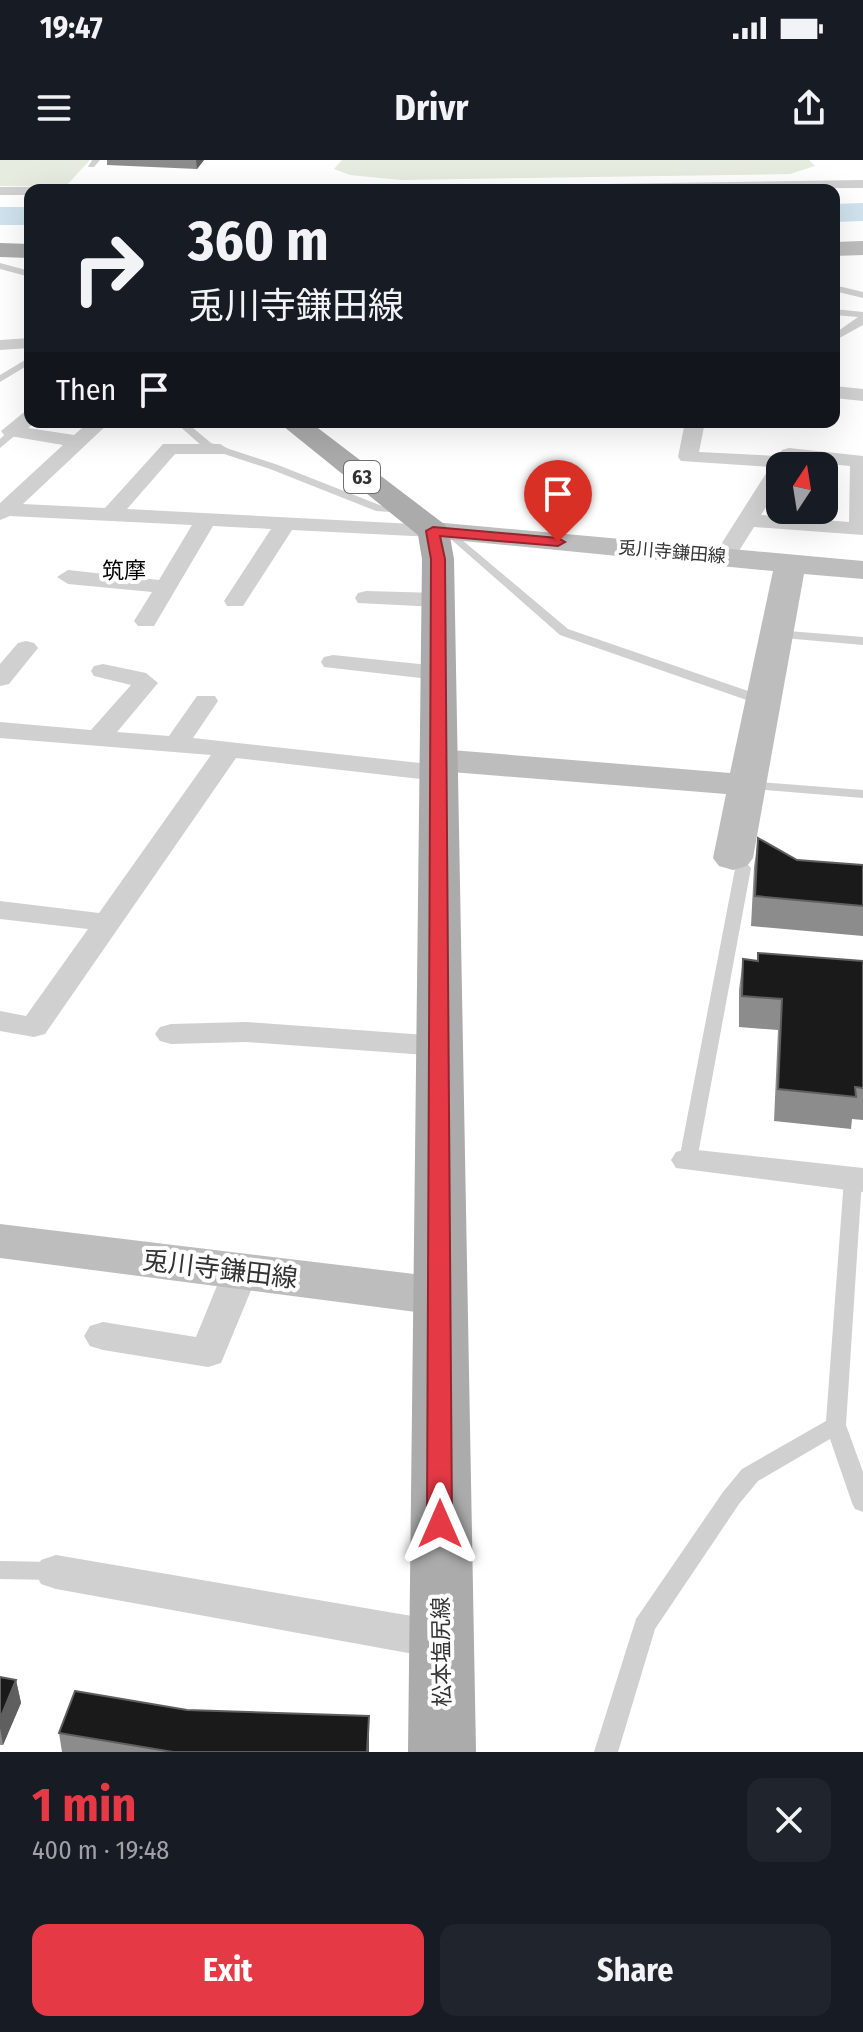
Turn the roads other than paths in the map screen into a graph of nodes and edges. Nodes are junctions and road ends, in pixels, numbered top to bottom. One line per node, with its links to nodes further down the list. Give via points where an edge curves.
1 (840, 184): 2 (street)
2 (863, 184)
3 (0, 191): 4 (street)
4 (24, 191)
5 (863, 248): 6 (street)
6 (840, 249)
7 (0, 250): 8 (main road)
8 (24, 251)
9 (0, 266): 10 (lane)
10 (24, 272)
11 (840, 289): 12 (lane)
12 (863, 295)
13 (840, 315): 14 (lane)
14 (863, 317): 15 (lane)
15 (840, 334)
16 (24, 343): 17 (street)
17 (0, 345)
18 (24, 364): 19 (lane)
19 (0, 379)
20 (861, 388): 21 (street)
21 (840, 391)
22 (24, 421): 27 (street)
23 (93, 428): 28 (street)
24 (187, 428): 29 (lane)
25 (300, 428): 38 (main road, 63)
26 (694, 428): 31 (street, via 688,457)
27 (7, 439): 28 (street)
28 (78, 442): 33 (street)
29 (220, 450): 34 (street, via 170,448); 38 (lane)
30 (838, 459): 39 (street, via 860,461 860,529)
31 (766, 461)
32 (766, 489): 35 (street)
33 (1, 510): 34 (street)
34 (110, 515): 36 (street)
35 (747, 520): 37 (street); 41 (street)
36 (205, 521): 40 (street); 45 (street)
37 (766, 522)
38 (429, 524): 40 (street); 41 (street, 兎川寺鎌田線); 48 (main road, 松本塩尻線, via 438,559); 58 (lane, via 564,632)
39 (797, 524)
40 (285, 525): 46 (street, via 239,595)
41 (724, 557): 42 (street, 兎川寺鎌田線)
42 (790, 564): 43 (street, 兎川寺鎌田線); 50 (street)
43 (863, 570)
44 (86, 575): 45 (street)
45 (166, 587): 49 (street)
46 (266, 593)
47 (366, 598): 48 (street)
48 (438, 600): 55 (main road, 松本塩尻線)
49 (146, 621)
50 (776, 634): 51 (lane); 58 (street)
51 (863, 641)
52 (26, 648): 56 (street)
53 (333, 662): 55 (street)
54 (103, 671): 60 (street, via 146,683)
55 (438, 673): 63 (main road, 松本塩尻線)
56 (0, 679)
57 (206, 701): 61 (street)
58 (763, 701): 64 (street)
59 (0, 730): 60 (street)
60 (97, 739): 61 (street)
61 (176, 745): 62 (street)
62 (229, 749): 63 (street); 68 (street)
63 (438, 766): 64 (street); 71 (main road, 松本塩尻線)
64 (746, 785): 65 (lane); 66 (street)
65 (863, 794)
66 (733, 858): 72 (lane, via 743,868)
67 (0, 910): 68 (street)
68 (109, 923): 69 (street, via 34,1027)
69 (0, 1021)
70 (171, 1034): 71 (street, via 246,1032)
71 (440, 1046): 76 (main road, 松本塩尻線)
72 (688, 1160): 73 (street)
73 (858, 1179): 78 (lane)
74 (0, 1241): 75 (street, 兎川寺鎌田線)
75 (241, 1271): 76 (street, 兎川寺鎌田線); 77 (street, via 208,1353)
76 (439, 1296): 82 (main road, 松本塩尻線)
77 (103, 1336)
78 (836, 1425): 79 (lane); 84 (lane, via 750,1475 731,1498 644,1626)
79 (863, 1503)
80 (0, 1570): 81 (lane)
81 (56, 1572): 82 (street)
82 (441, 1640): 83 (main road, 松本塩尻線)
83 (442, 1752)
84 (606, 1752)

